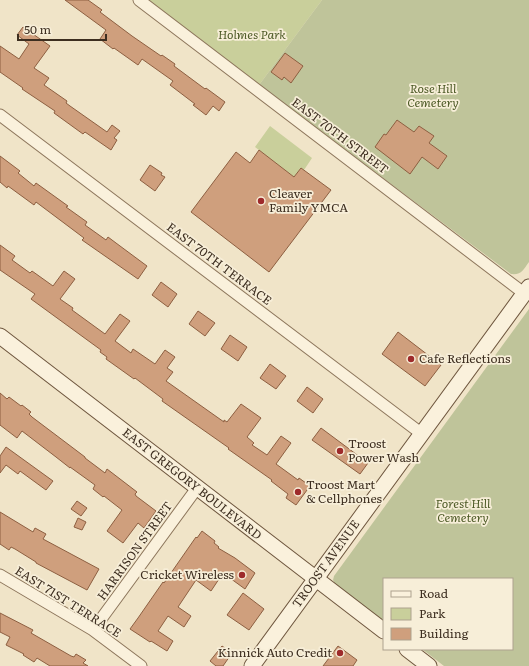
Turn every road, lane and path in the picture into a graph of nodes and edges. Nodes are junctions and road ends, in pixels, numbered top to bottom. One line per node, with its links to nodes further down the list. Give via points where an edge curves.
1 (139, 0): 3 (street, EAST 70TH STREET)
2 (0, 115): 5 (street, EAST 70TH TERRACE)
3 (527, 291): 5 (main road, TROOST AVENUE)
4 (0, 336): 6 (main road, EAST GREGORY BOULEVARD)
5 (422, 434): 8 (main road, TROOST AVENUE)
6 (198, 488): 8 (main road, EAST GREGORY BOULEVARD); 9 (street, HARRISON STREET)
7 (0, 575): 9 (street, EAST 71ST TERRACE)
8 (316, 579): 10 (main road, EAST GREGORY BOULEVARD); 13 (main road, TROOST AVENUE)
9 (93, 630): 12 (street, EAST 71ST TERRACE)
10 (383, 630)
11 (408, 650): 14 (main road)
12 (141, 666)
13 (252, 666)
14 (429, 666)

